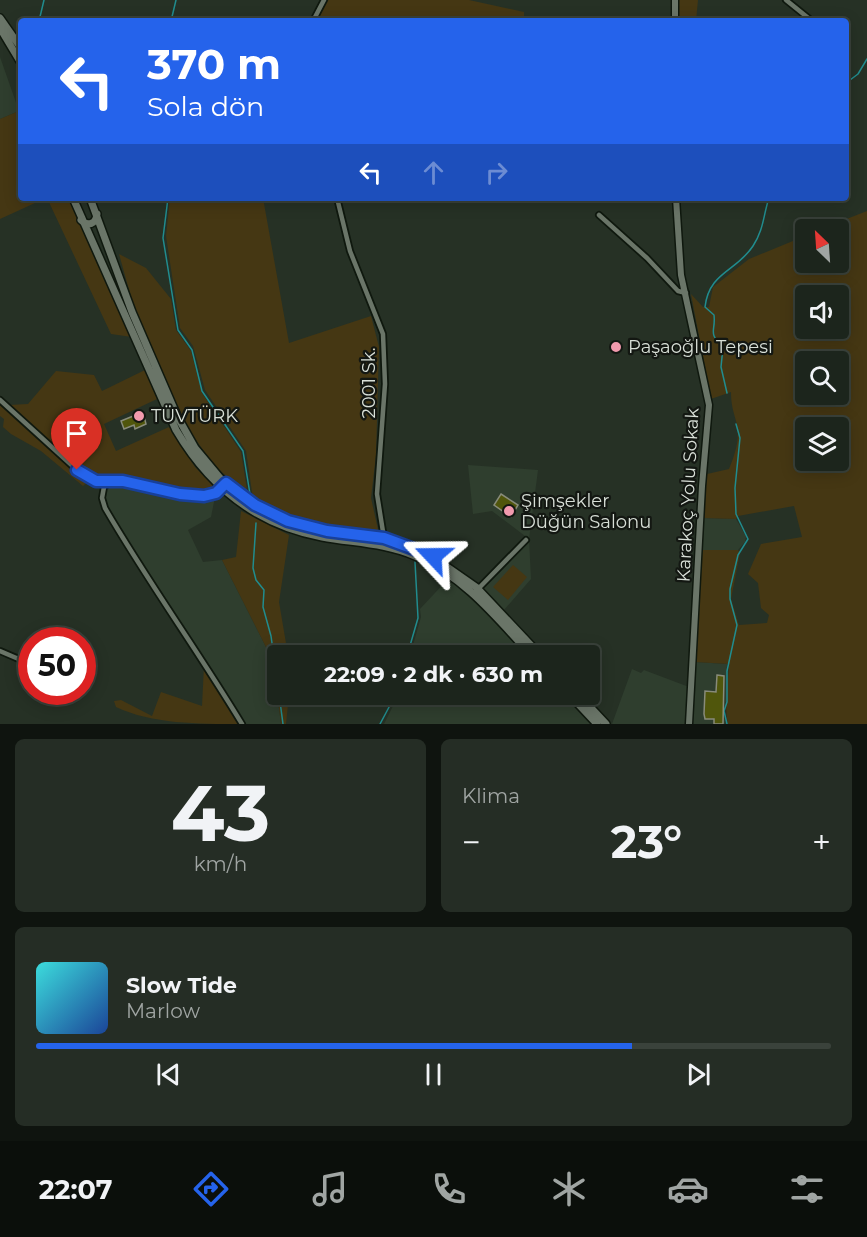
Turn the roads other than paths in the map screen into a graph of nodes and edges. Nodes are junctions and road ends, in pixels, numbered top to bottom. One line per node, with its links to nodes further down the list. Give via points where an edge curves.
1 (324, 0): 5 (street)
2 (675, 0): 6 (street)
3 (786, 0): 7 (street)
4 (0, 18): 9 (main road)
5 (315, 18)
6 (675, 18)
7 (808, 18)
8 (0, 28): 10 (main road)
9 (18, 44)
10 (18, 58)
11 (74, 201): 17 (main road)
12 (91, 201): 15 (main road)
13 (338, 201): 22 (street, 2001 Sk., via 350,251 383,334 385,384 377,494)
14 (676, 201): 18 (street, Karakoç Yolu Sokak)
15 (96, 212): 17 (main road, via 85,207); 17 (main road, via 92,223 86,224); 21 (main road, via 132,312 177,416)
16 (599, 215): 18 (street, via 678,291)
17 (80, 217): 21 (main road, via 176,430 198,464)
18 (686, 293): 34 (street, Karakoç Yolu Sokak, via 709,405)
19 (0, 400): 20 (street, via 77,470 96,481)
20 (111, 482): 21 (street, via 204,496 216,493); 31 (street, via 104,487 105,508)
21 (224, 485): 22 (main road, via 288,521 327,531); 25 (main road, via 249,509 286,527 322,537 389,546 428,562 465,586)
22 (384, 538): 24 (main road, via 433,556)
23 (526, 540): 24 (street)
24 (478, 589): 26 (main road)
25 (521, 645)
26 (531, 645)
27 (0, 651): 28 (street)
28 (18, 659)
29 (579, 705): 32 (main road)
30 (588, 705): 33 (main road)
31 (242, 724)
32 (597, 724)
33 (606, 724)
34 (689, 724)

